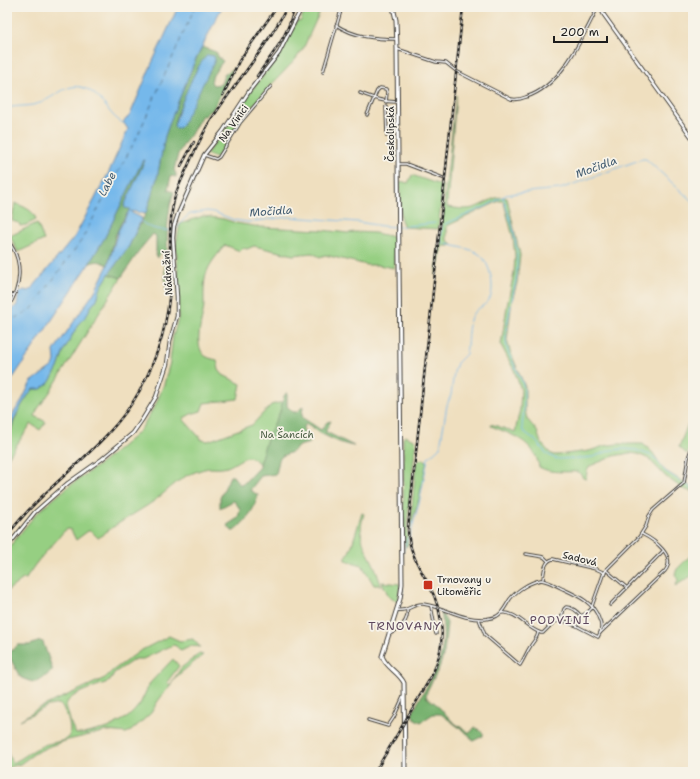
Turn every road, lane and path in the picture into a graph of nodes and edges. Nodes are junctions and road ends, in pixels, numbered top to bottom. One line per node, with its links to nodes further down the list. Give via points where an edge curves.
1 (302, 7): 20 (main road, Nádražní, via 279,53)
2 (342, 7): 5 (street)
3 (394, 7): 6 (main road, Českolipská)
4 (599, 7): 7 (street, via 580,44 562,69 542,90 520,99 511,99 456,71 446,63); 19 (main road)
5 (336, 25): 6 (street, via 345,31 375,39); 8 (street)
6 (397, 39): 7 (main road, Českolipská)
7 (397, 49): 13 (main road, Českolipská)
8 (323, 72)
9 (271, 86): 20 (street, Na Vinici, via 237,127 219,157 216,159)
10 (360, 93): 11 (street)
11 (374, 99): 12 (street); 12 (street, via 383,87 387,92); 15 (street)
12 (386, 102): 13 (street)
13 (397, 102): 16 (main road, Českolipská)
14 (386, 106): 17 (street)
15 (367, 115)
16 (398, 126): 17 (street); 21 (main road, Českolipská)
17 (387, 128): 18 (street)
18 (387, 136)
19 (693, 139)
20 (204, 155): 29 (main road, Nádražní, via 178,212 173,231 177,316 167,364 156,397 128,437 30,516)
21 (398, 164): 22 (street, via 406,164); 40 (main road, Českolipská, via 402,584)
22 (443, 178)
23 (7, 240): 25 (street, via 18,262 19,278)
24 (7, 295): 25 (street)
25 (14, 295): 26 (street)
26 (7, 308)
27 (693, 444): 28 (street, via 684,483 653,510)
28 (642, 534): 30 (street); 33 (street)
29 (7, 547)
30 (663, 551): 36 (street); 48 (street, via 669,562 667,568)
31 (526, 554): 32 (street, via 544,557)
32 (548, 561): 34 (street, Sadová, via 563,561); 35 (street, Sadová)
33 (606, 570): 34 (street); 36 (street)
34 (604, 573): 39 (street)
35 (542, 580): 39 (street, via 576,595); 42 (street, via 517,592)
36 (627, 588): 37 (street)
37 (610, 605)
38 (431, 606): 41 (street, via 418,604); 44 (street); 49 (street)
39 (593, 606): 43 (street, via 592,610); 48 (street, via 600,621)
40 (397, 610): 41 (street); 50 (main road, Českolipská)
41 (407, 610): 50 (street, via 403,624)
42 (500, 613): 44 (street, via 492,618); 47 (street, via 515,616)
43 (582, 616): 45 (street, via 566,607); 46 (street)
44 (479, 619): 47 (street, via 485,635 520,665)
45 (561, 620): 46 (street); 47 (street, via 554,622 543,633)
46 (568, 622): 48 (street, via 598,637)
47 (538, 632)
48 (600, 633)
49 (436, 634)
50 (387, 636): 51 (main road, Českolipská, via 382,658 403,680)
51 (404, 696): 52 (street, via 388,726); 53 (main road)
52 (368, 720)
53 (405, 772)

